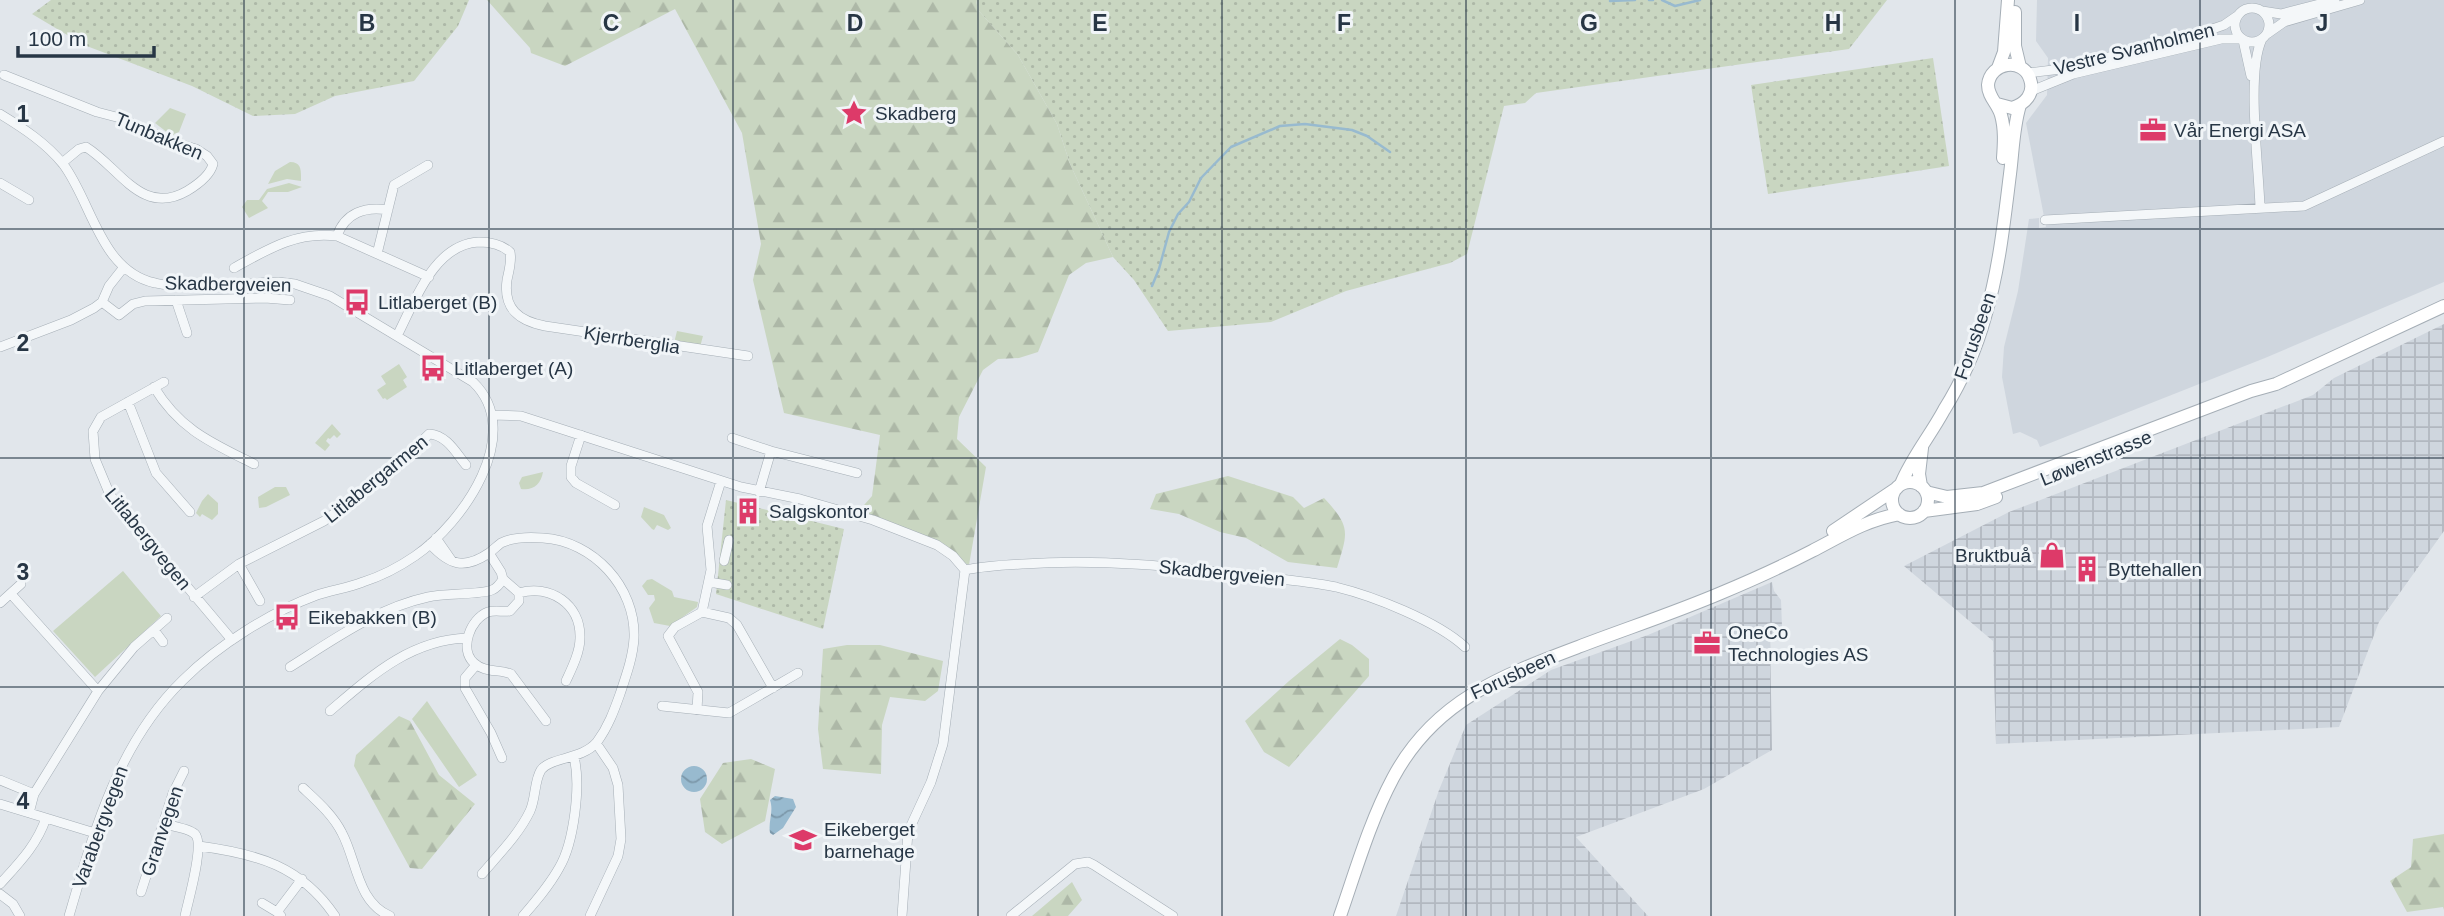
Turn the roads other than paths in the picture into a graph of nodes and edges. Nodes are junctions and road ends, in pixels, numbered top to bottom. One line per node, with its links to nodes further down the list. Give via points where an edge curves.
1 (2008, 0): 10 (main road, via 2004,52)
2 (2014, 0): 11 (main road, via 2015,46)
3 (2244, 0): 7 (street)
4 (2335, 0): 6 (street, via 2281,14)
5 (2360, 0): 8 (street, via 2284,22)
6 (2258, 7): 7 (street); 8 (street, via 2268,20)
7 (2239, 14): 9 (street, via 2234,26); 11 (street, Vestre Svanholmen, via 2218,28 2173,41 2061,69)
8 (2264, 37): 9 (street); 14 (street, via 2256,59)
9 (2242, 40): 13 (street, Vestre Svanholmen, via 2221,39 2098,68); 14 (street)
10 (1998, 68): 11 (main road, via 2005,65); 15 (main road, via 1989,78 1988,88)
11 (2024, 70): 13 (main road)
12 (4, 75): 19 (street, Tunbakken, via 196,149 213,164 192,187 175,197 154,199 86,148)
13 (2031, 90): 16 (main road)
14 (2255, 95): 23 (street)
15 (1997, 104): 16 (main road); 25 (main road, Forusbeen, via 2004,132)
16 (2020, 105): 25 (main road, Forusbeen)
17 (0, 114): 19 (street, Skadbergveien)
18 (2444, 141): 23 (street, via 2304,206)
19 (62, 163): 29 (street, Skadbergveien, via 102,239)
20 (428, 165): 24 (street, via 396,184)
21 (0, 183): 22 (street)
22 (29, 200)
23 (2260, 208): 26 (street)
24 (388, 210): 27 (street, via 359,212 344,221); 28 (street)
25 (2003, 220): 47 (main road, Forusbeen, via 1993,285 1977,341)
26 (2045, 220)
27 (337, 236): 28 (street); 30 (street, via 287,240)
28 (377, 254): 31 (street)
29 (124, 267): 34 (street); 37 (street, Skadbergveien, via 143,279 169,285 295,284 330,296)
30 (234, 268)
31 (429, 277): 37 (street); 39 (street, Kjerrberglia, via 454,248 477,242 501,245 511,255 510,305 524,321)
32 (176, 300): 33 (street); 34 (street, via 138,302 119,315); 36 (street, Skadbergveien)
33 (290, 300)
34 (102, 302): 38 (street, via 71,320)
35 (2444, 306): 42 (main road, Løwenstrasse)
36 (187, 333)
37 (397, 336): 44 (street, Skadbergveien, via 473,382 485,396)
38 (0, 347)
39 (748, 356)
40 (164, 382): 41 (street, Litlabergvegen)
41 (154, 387): 43 (street, Litlabergvegen); 49 (street, via 181,423)
42 (2263, 388): 54 (main road, Løwenstrasse, via 1983,493 1947,497); 57 (main road, Løwenstrasse, via 1990,499)
43 (128, 402): 58 (street, via 156,473); 73 (street, Litlabergvegen, via 101,417 93,431 101,478)
44 (493, 419): 45 (street, via 522,416); 61 (street, Varabergvegen, via 495,438 483,473 461,509)
45 (581, 435): 52 (street); 56 (street, via 571,477)
46 (732, 438): 48 (street)
47 (1923, 443): 53 (main road, Forusbeen); 54 (main road, Forusbeen, via 1919,474)
48 (771, 451): 51 (street); 55 (street)
49 (254, 464)
50 (466, 465): 65 (street, Litlabergarmen, via 444,439 429,434 391,471 324,521)
51 (857, 473)
52 (721, 481): 55 (street); 68 (street, via 707,526)
53 (1899, 486): 54 (main road, via 1915,482); 59 (main road, via 1892,498); 63 (main road, Forusbeen)
54 (1924, 489): 57 (main road)
55 (759, 492): 66 (street, via 873,520 937,545)
56 (615, 505)
57 (1924, 511): 59 (main road, via 1911,518)
58 (190, 512)
59 (1899, 514): 63 (main road, Forusbeen, via 1871,520)
60 (729, 540): 64 (street)
61 (433, 541): 62 (street, via 453,563 463,565); 80 (street, Varabergvegen, via 384,574 303,601)
62 (489, 553): 67 (street); 93 (street, via 513,538 558,540 597,559 622,589 632,614 631,659 612,716)
63 (1799, 555): 123 (main road, Forusbeen, via 1710,597 1502,676 1453,706 1411,750 1394,777)
64 (724, 561)
65 (239, 564): 73 (street, Litlabergarmen); 74 (street)
66 (965, 570): 82 (street, Skadbergveien, via 1114,562 1335,587 1449,633); 120 (street, via 943,744 908,832)
67 (503, 579): 71 (street); 84 (street, via 489,592 439,594 407,603 352,628)
68 (709, 582): 70 (street); 76 (street)
69 (21, 584): 72 (street)
70 (727, 585)
71 (519, 593): 79 (street, via 514,608 483,615); 86 (street, via 543,591 572,609 580,640)
72 (10, 594): 75 (street); 88 (street)
73 (194, 597): 80 (street, Litlabergvegen)
74 (260, 601)
75 (0, 603)
76 (702, 611): 87 (street, via 729,618 737,625); 91 (street, via 667,636 698,692)
77 (167, 618): 78 (street)
78 (154, 630): 81 (street); 88 (street)
79 (467, 638): 83 (street); 90 (street, via 439,641 400,656)
80 (232, 640): 104 (street, Varabergvegen, via 182,681 136,737 109,791)
81 (163, 642)
82 (1465, 647)
83 (476, 665): 92 (street, via 511,674); 95 (street, via 465,678 465,688)
84 (290, 667)
85 (798, 673): 87 (street)
86 (566, 681)
87 (773, 688): 91 (street, via 729,713)
88 (98, 691): 99 (street)
89 (662, 706): 91 (street)
90 (330, 710)
91 (697, 710)
92 (546, 722)
93 (596, 743): 94 (street); 119 (street, via 618,785 621,839 618,856)
94 (574, 757): 106 (street, via 543,767 531,809); 118 (street, via 576,795 565,858)
95 (502, 758)
96 (184, 771): 103 (street, Granvegen)
97 (0, 780): 99 (street)
98 (303, 788): 113 (street, via 339,828 358,880)
99 (34, 794): 101 (street)
100 (0, 804): 101 (street)
101 (29, 813): 102 (street)
102 (46, 818): 104 (street); 108 (street, via 30,851)
103 (163, 824): 105 (street, via 193,832); 109 (street, Granvegen)
104 (95, 833): 115 (street, Varabergvegen)
105 (200, 846): 107 (street, via 268,862); 116 (street)
106 (482, 874)
107 (302, 879): 112 (street); 117 (street)
108 (0, 884)
109 (141, 891)
110 (0, 894): 114 (street)
111 (262, 903): 112 (street)
112 (279, 914)
113 (384, 915)
114 (20, 916)
115 (69, 916)
116 (185, 916)
117 (335, 916)
118 (523, 916)
119 (590, 916)
120 (902, 916)
121 (1011, 916): 122 (street, via 1080,862 1094,865)
122 (1173, 916)
123 (1340, 916)

